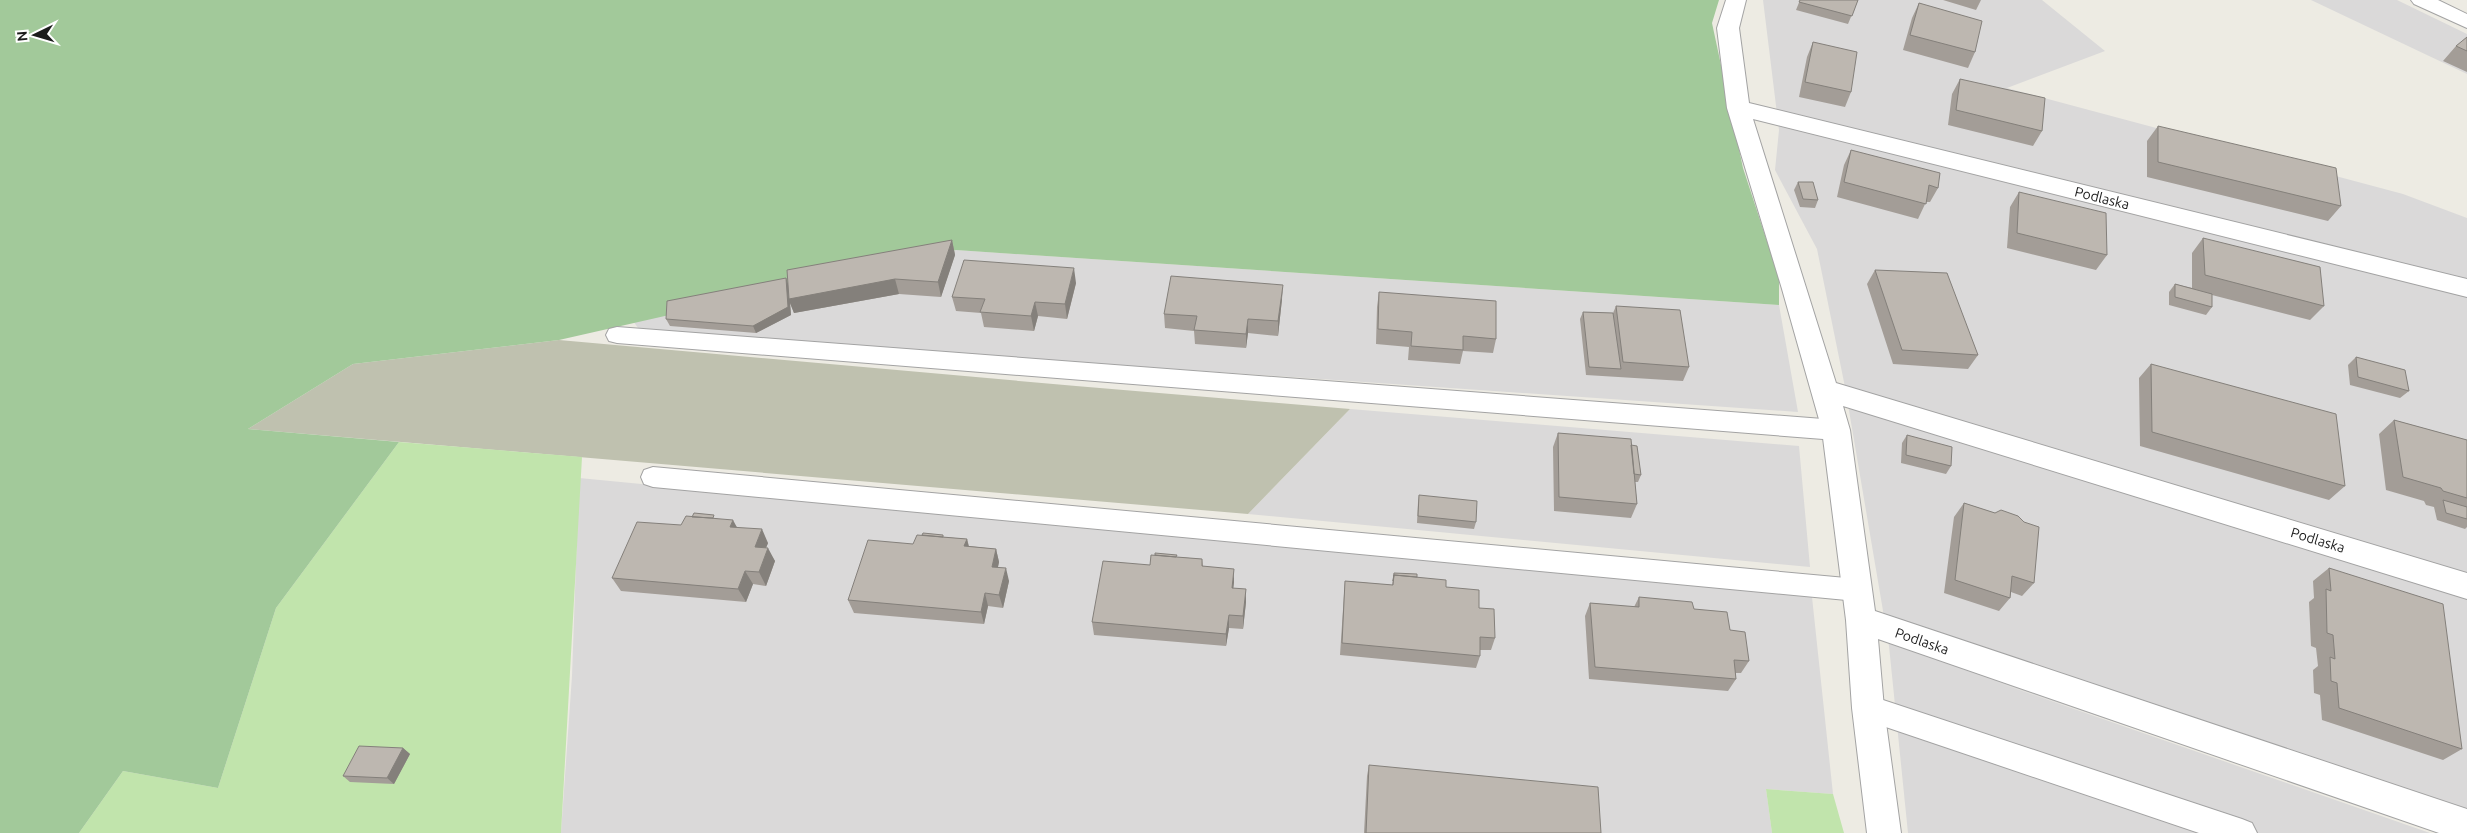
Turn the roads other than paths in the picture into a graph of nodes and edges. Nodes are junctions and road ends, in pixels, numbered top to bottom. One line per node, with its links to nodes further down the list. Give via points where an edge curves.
1 (1736, 0): 4 (street, via 1728,28)
2 (2420, 0): 3 (street)
3 (2467, 22)
4 (1738, 108): 5 (street, Podlaska); 7 (street)
5 (2467, 288)
6 (617, 336): 8 (lane)
7 (1824, 390): 8 (street); 10 (street, Podlaska)
8 (1836, 430): 11 (street)
9 (653, 477): 11 (lane)
10 (2467, 586)
11 (1859, 605): 12 (street); 13 (street, Podlaska)
12 (1868, 708): 14 (street); 15 (lane)
13 (2467, 826)
14 (1884, 833)
15 (2242, 833)

